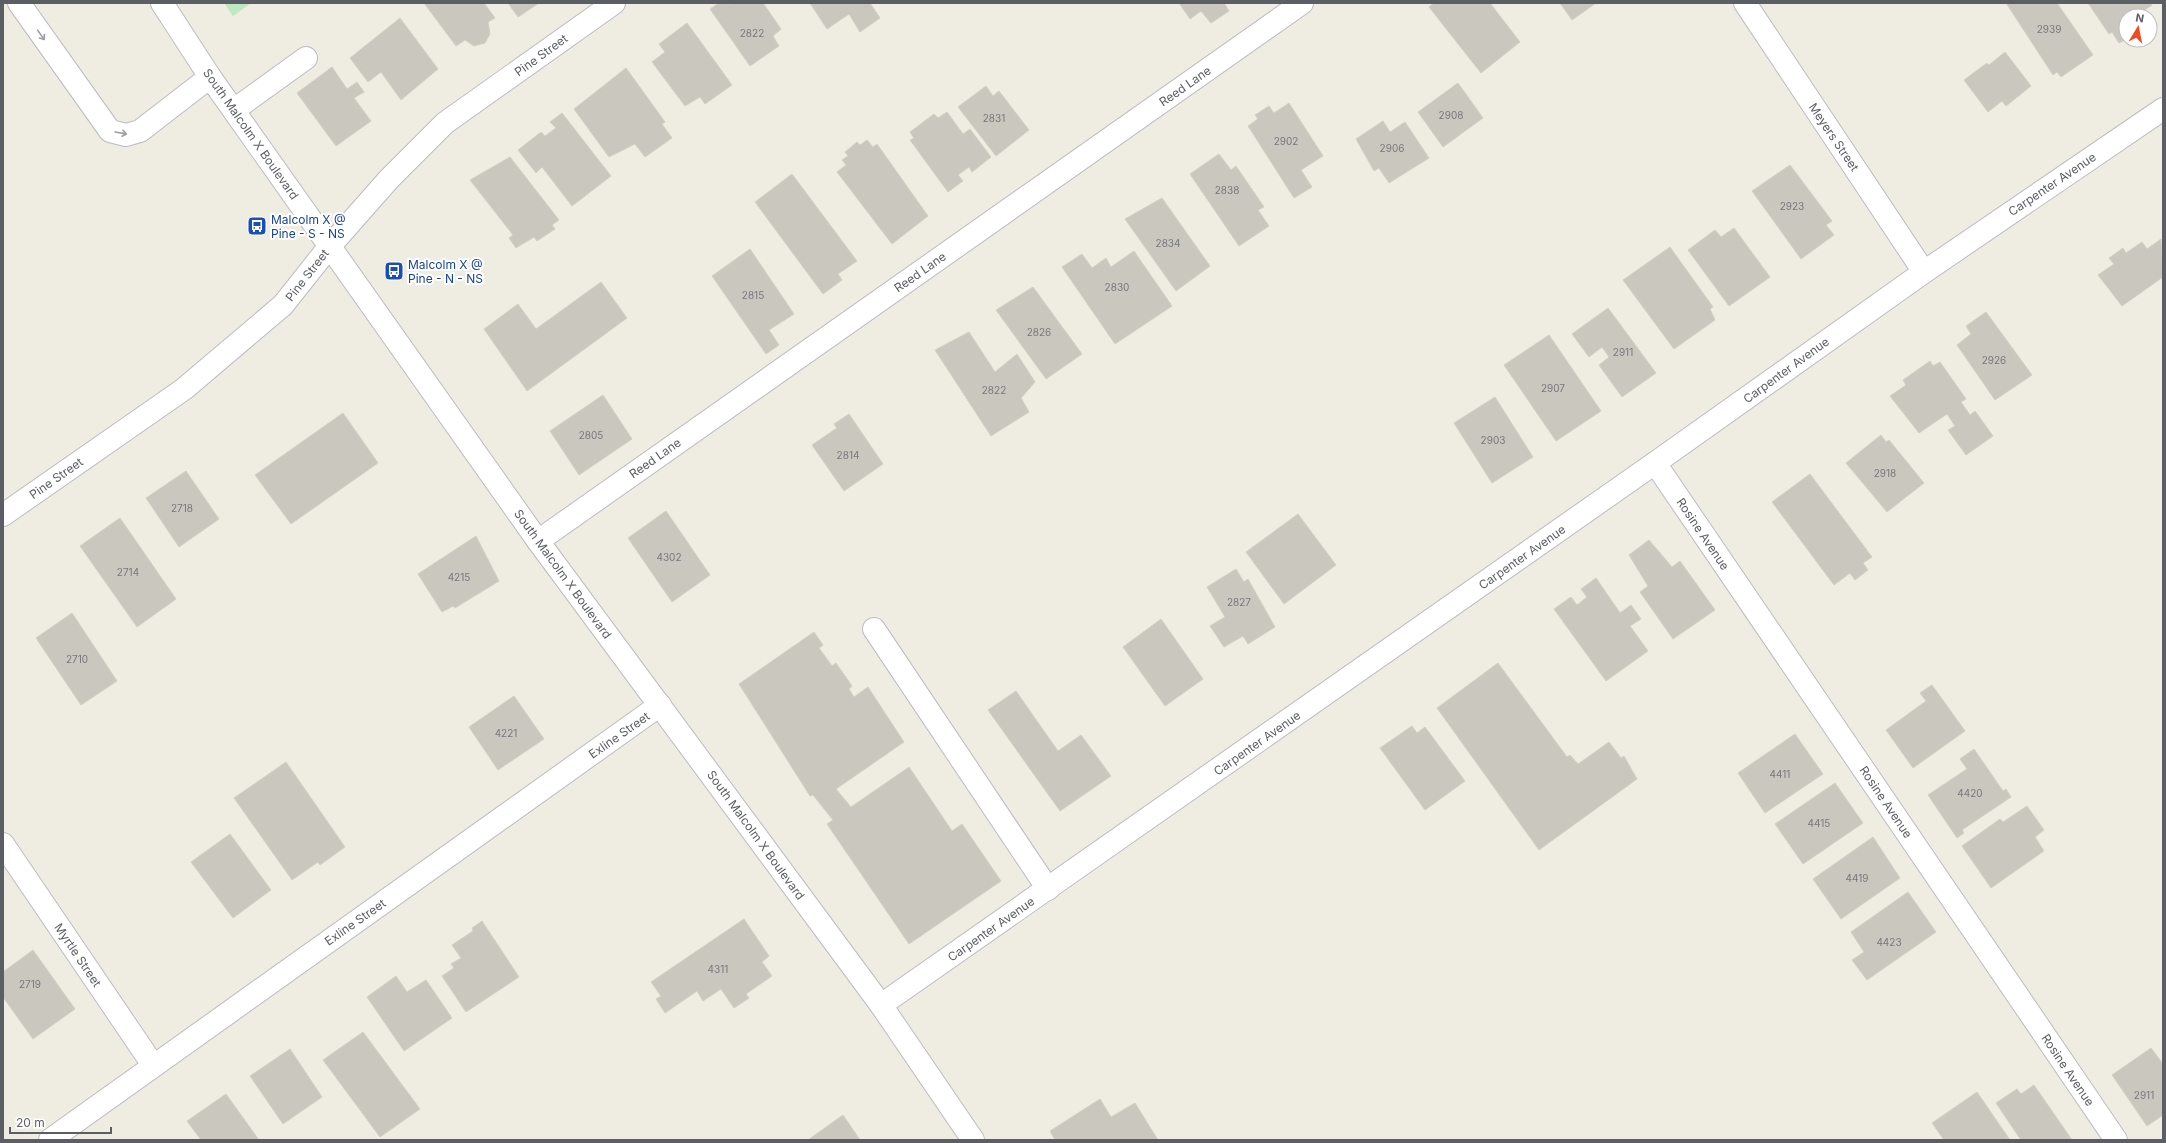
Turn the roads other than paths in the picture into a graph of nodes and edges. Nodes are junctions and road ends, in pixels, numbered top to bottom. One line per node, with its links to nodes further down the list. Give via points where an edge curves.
1 (18, 3): 7 (street, one-way to 7, via 110,131 126,135 140,131)
2 (162, 3): 7 (street, South Malcolm X Boulevard)
3 (614, 3): 10 (street, Pine Street, via 445,123 388,179)
4 (1302, 3): 14 (street, Reed Lane)
5 (1745, 3): 11 (street, Meyers Street)
6 (306, 58): 9 (street)
7 (210, 76): 9 (street, South Malcolm X Boulevard)
8 (2163, 109): 11 (street, Carpenter Avenue)
9 (234, 110): 10 (street, South Malcolm X Boulevard)
10 (329, 247): 13 (street, Pine Street, via 283,306 184,390); 14 (street, South Malcolm X Boulevard)
11 (1924, 272): 12 (street, Carpenter Avenue)
12 (1655, 464): 18 (street, Carpenter Avenue); 23 (street, Rosine Avenue)
13 (3, 515)
14 (538, 541): 16 (street, South Malcolm X Boulevard)
15 (874, 629): 18 (street)
16 (660, 705): 19 (street, South Malcolm X Boulevard); 20 (street, Exline Street)
17 (3, 844): 20 (street, Myrtle Street)
18 (1048, 889): 19 (street, Carpenter Avenue)
19 (880, 1005): 22 (street, South Malcolm X Boulevard)
20 (153, 1065): 21 (street, Exline Street)
21 (50, 1140)
22 (973, 1140)
23 (2116, 1140)

